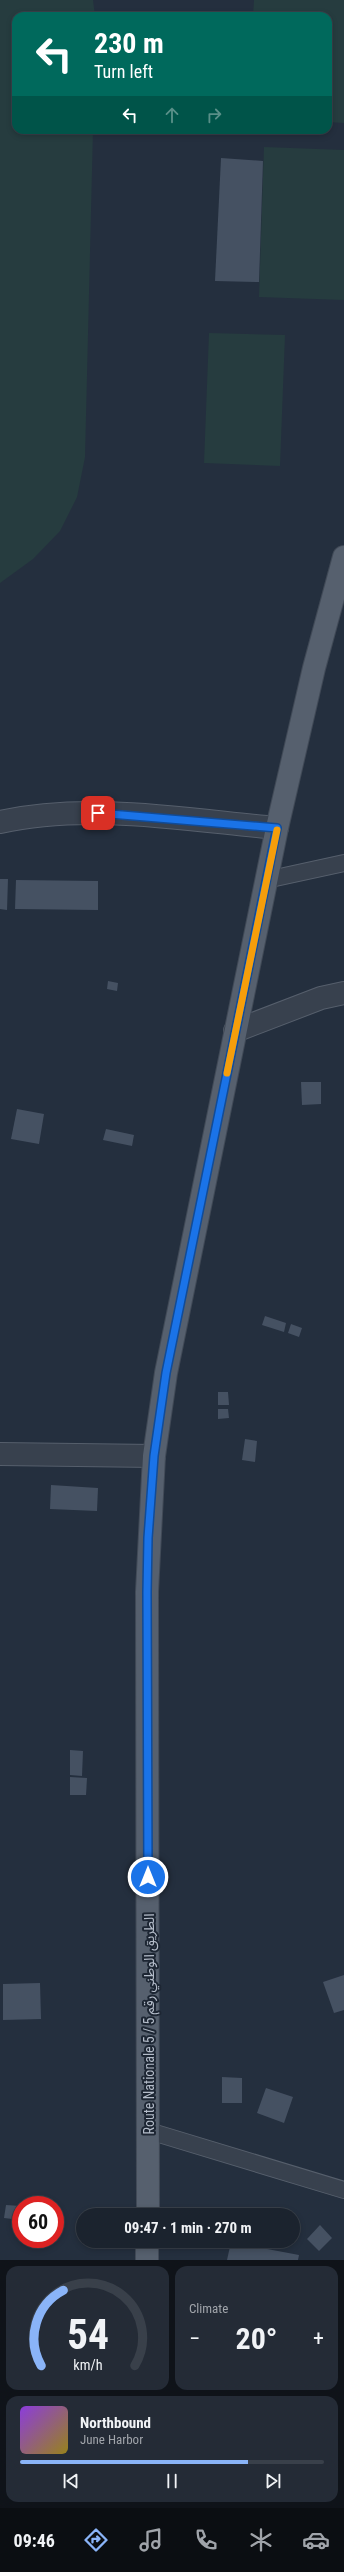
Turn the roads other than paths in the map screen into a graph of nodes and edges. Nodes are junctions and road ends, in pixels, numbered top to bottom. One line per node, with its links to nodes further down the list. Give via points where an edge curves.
1 (344, 557): 3 (main road, Route Nationale 5 / الطريق الوطني رقم 5, via 314,668)
2 (0, 822): 3 (street, via 24,817 98,813)
3 (277, 828): 5 (main road, Route Nationale 5 / الطريق الوطني رقم 5)
4 (344, 863): 5 (lane)
5 (266, 880): 7 (main road, Route Nationale 5 / الطريق الوطني رقم 5)
6 (344, 993): 7 (street, via 321,998)
7 (236, 1031): 9 (main road, Route Nationale 5 / الطريق الوطني رقم 5, via 166,1373)
8 (0, 1454): 9 (street)
9 (154, 1456): 10 (main road, Route Nationale 5 / الطريق الوطني رقم 5, via 147,1592)
10 (149, 2131): 11 (lane); 12 (main road, Route Nationale 5 / الطريق الوطني رقم 5)
11 (344, 2190)
12 (148, 2208)
13 (147, 2248): 14 (main road)
14 (147, 2260)

